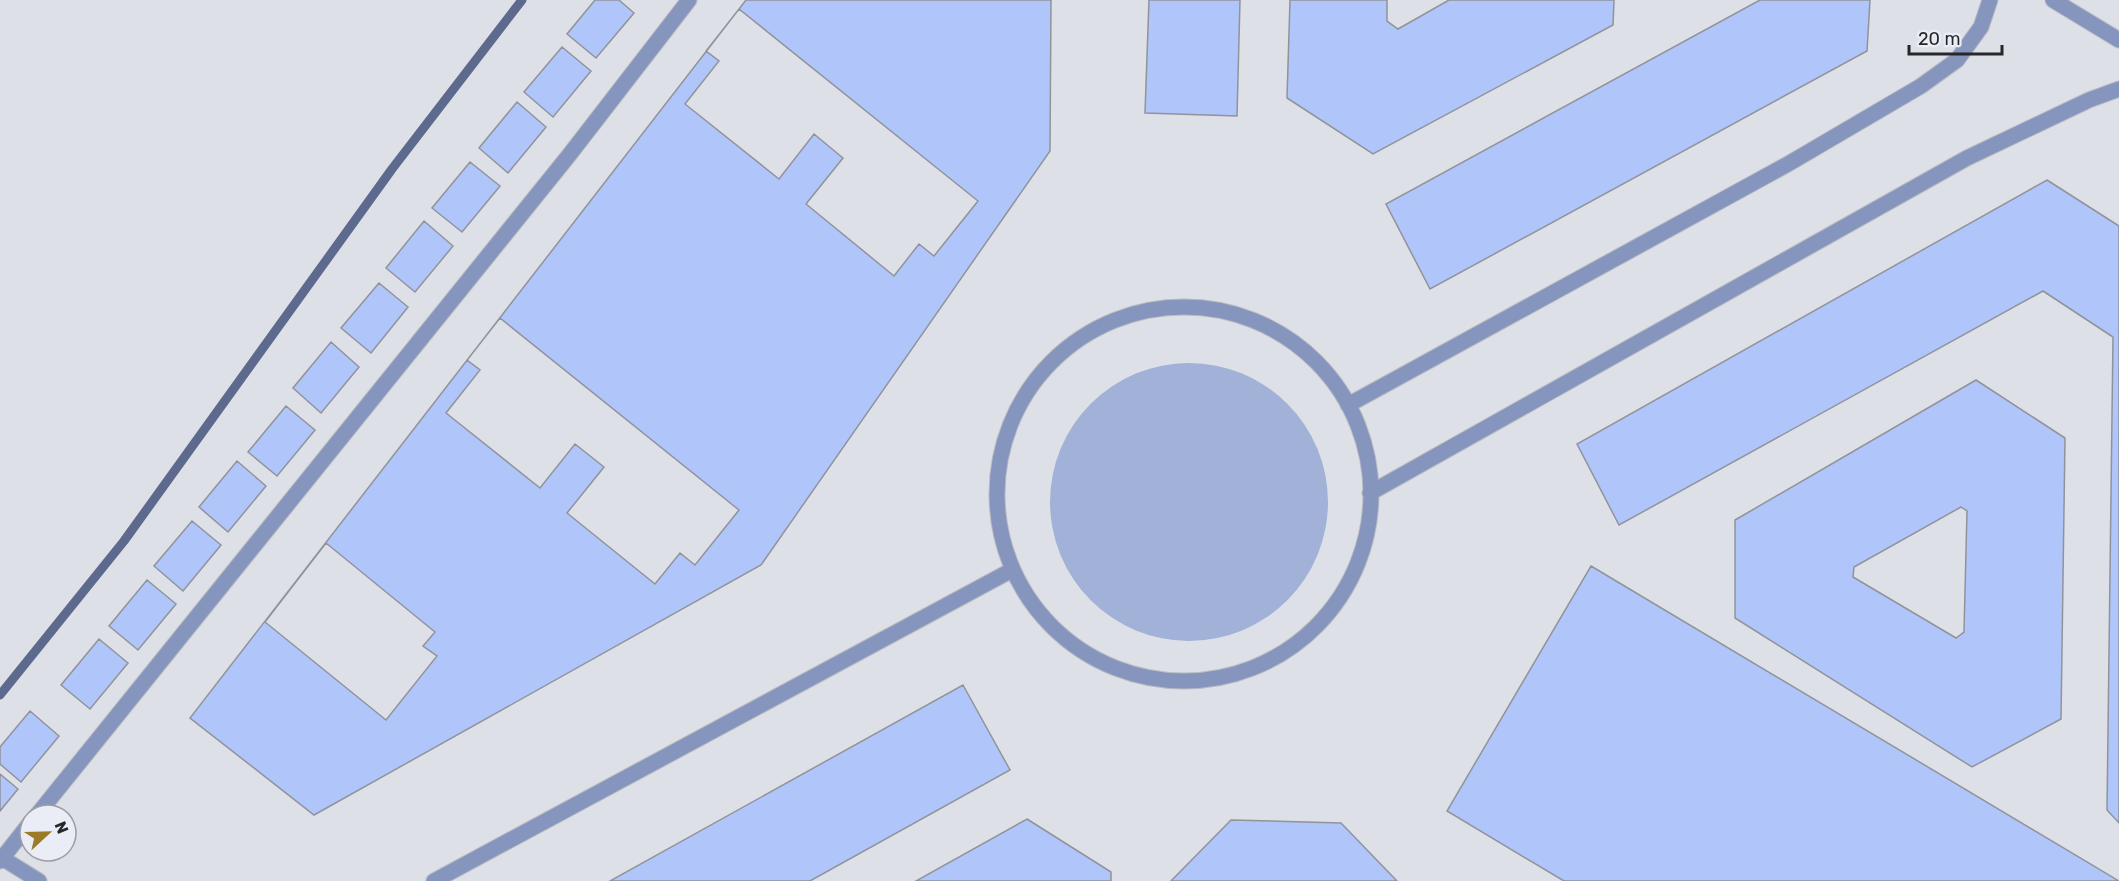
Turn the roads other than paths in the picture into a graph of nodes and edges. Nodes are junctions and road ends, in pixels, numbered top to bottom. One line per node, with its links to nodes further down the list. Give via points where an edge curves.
1 (689, 0): 9 (street, via 570,154)
2 (1990, 0): 6 (street, via 1981,27 1956,60 1922,86 1788,164)
3 (2053, 0): 4 (street)
4 (2119, 40)
5 (2119, 89): 7 (street, via 1967,158)
6 (1348, 405): 7 (street, via 1368,453); 8 (street, via 1344,395 1302,347 1247,316 1185,305 1123,315 1067,345 1025,392 1001,450 997,510)
7 (1370, 493): 8 (street, via 1371,516 1353,577 1317,628 1268,664 1210,681 1150,680 1092,659 1044,621)
8 (1011, 570): 13 (street)
9 (47, 803)
10 (18, 838): 11 (street)
11 (1, 860): 12 (street)
12 (39, 881)
13 (434, 881)

